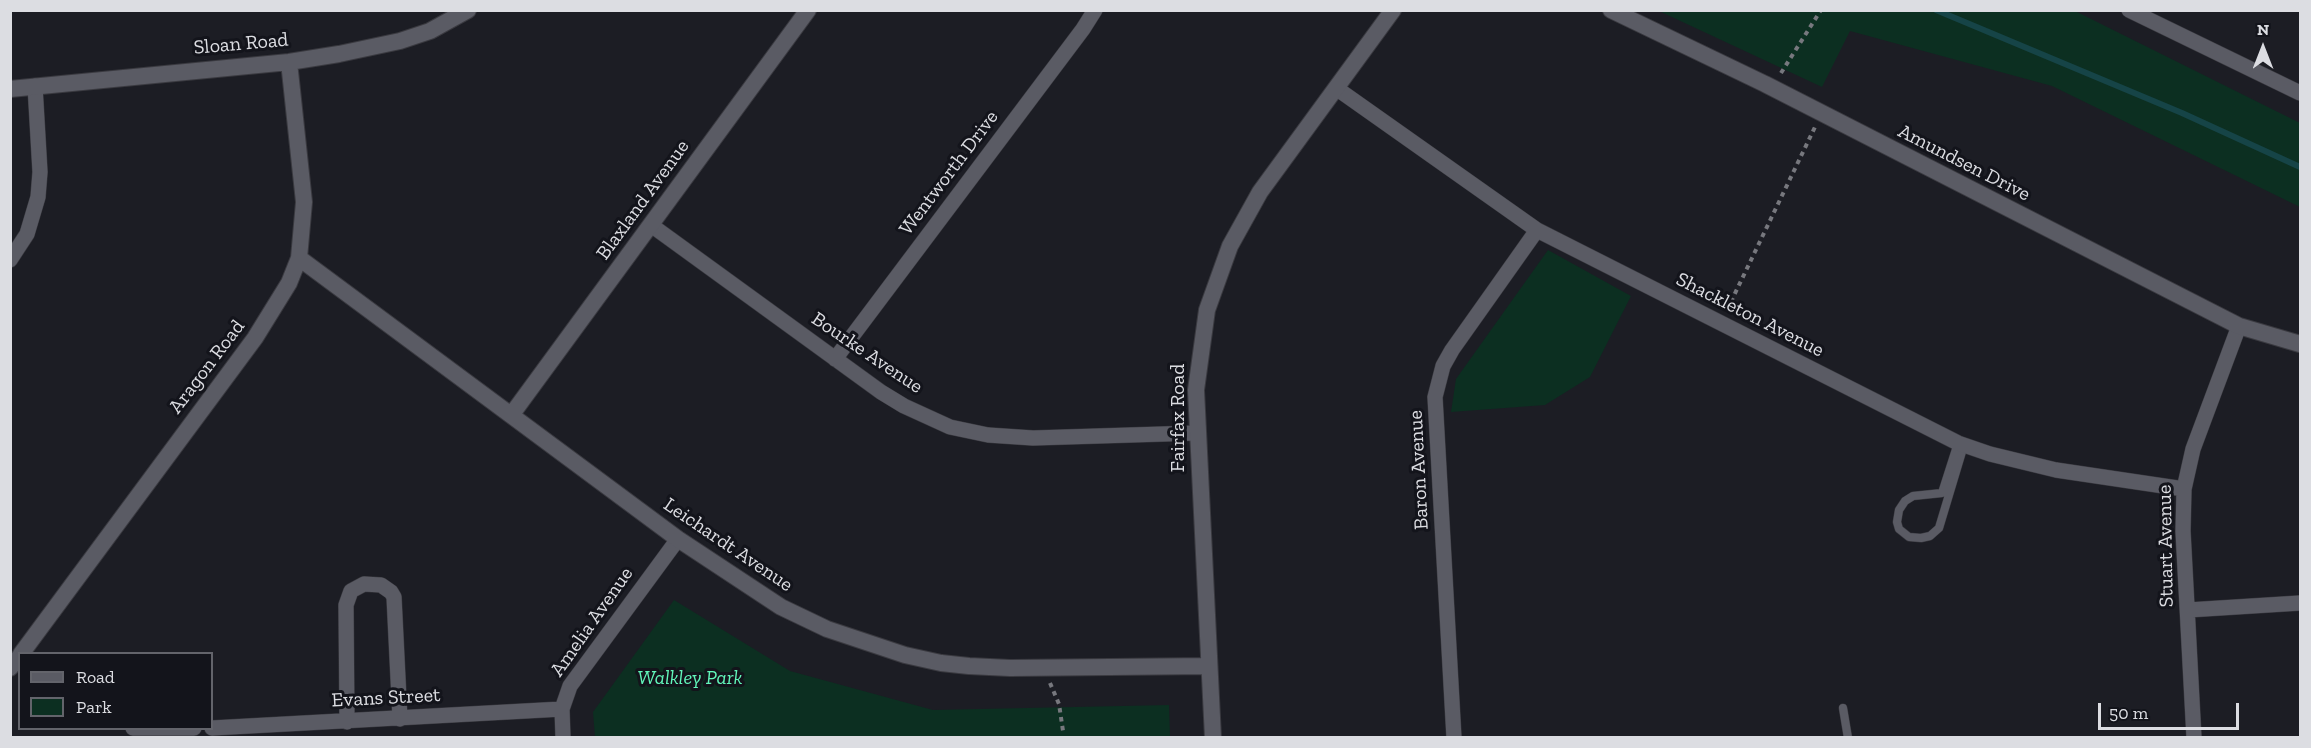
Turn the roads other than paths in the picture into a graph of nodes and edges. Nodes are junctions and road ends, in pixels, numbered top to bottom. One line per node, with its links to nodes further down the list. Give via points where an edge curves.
1 (468, 10): 7 (street, Sloan Road, via 430,31 376,48)
2 (808, 10): 12 (street, Blaxland Avenue)
3 (1095, 10): 18 (street, Wentworth Drive)
4 (1393, 10): 10 (street, Fairfax Road)
5 (1611, 10): 16 (street, Amundsen Drive)
6 (2129, 10): 11 (street)
7 (289, 62): 8 (street, Sloan Road); 14 (street, Aragon Road, via 304,201)
8 (35, 86): 9 (street, Sloan Road); 15 (street, via 38,197 27,234)
9 (10, 88)
10 (1336, 88): 13 (street, Shackleton Avenue); 20 (street, Fairfax Road, via 1260,192 1222,264 1200,349)
11 (2301, 93)
12 (651, 225): 18 (street, Bourke Avenue); 19 (street, Blaxland Avenue)
13 (1538, 230): 21 (street, Shackleton Avenue); 35 (street, Baron Avenue, via 1452,350 1443,366 1435,397)
14 (299, 258): 19 (street, Leichardt Avenue); 26 (street, Aragon Road, via 285,292 255,338)
15 (10, 260)
16 (2239, 326): 17 (street, Amundsen Drive); 22 (street, Stuart Avenue, via 2193,449)
17 (2301, 344)
18 (835, 359): 20 (street, Bourke Avenue, via 904,406 970,432 1033,438)
19 (512, 414): 23 (street, Leichardt Avenue)
20 (1196, 433): 27 (street, Fairfax Road)
21 (1961, 444): 21 (lane, via 1939,528 1930,536 1909,537 1899,529 1899,510 1913,496 1942,493); 22 (street, Shackleton Avenue, via 2056,470)
22 (2184, 489): 25 (street, Stuart Avenue)
23 (678, 539): 27 (street, Leichardt Avenue, via 782,607 827,628 905,655 941,663 1010,668); 29 (street, Amelia Avenue, via 570,687)
24 (2301, 603): 25 (street)
25 (2188, 610): 37 (street, Stuart Avenue)
26 (23, 652)
27 (1209, 666): 34 (street, Fairfax Road)
28 (1843, 708): 36 (lane)
29 (562, 709): 30 (street, Evans Street); 33 (street, Amelia Avenue)
30 (400, 719): 31 (street, Evans Street); 31 (street, via 394,597 381,585 364,584 351,591 346,605)
31 (348, 722): 32 (street, Evans Street)
32 (213, 728)
33 (564, 738)
34 (1213, 738)
35 (1454, 738)
36 (1848, 738)
37 (2194, 738)

